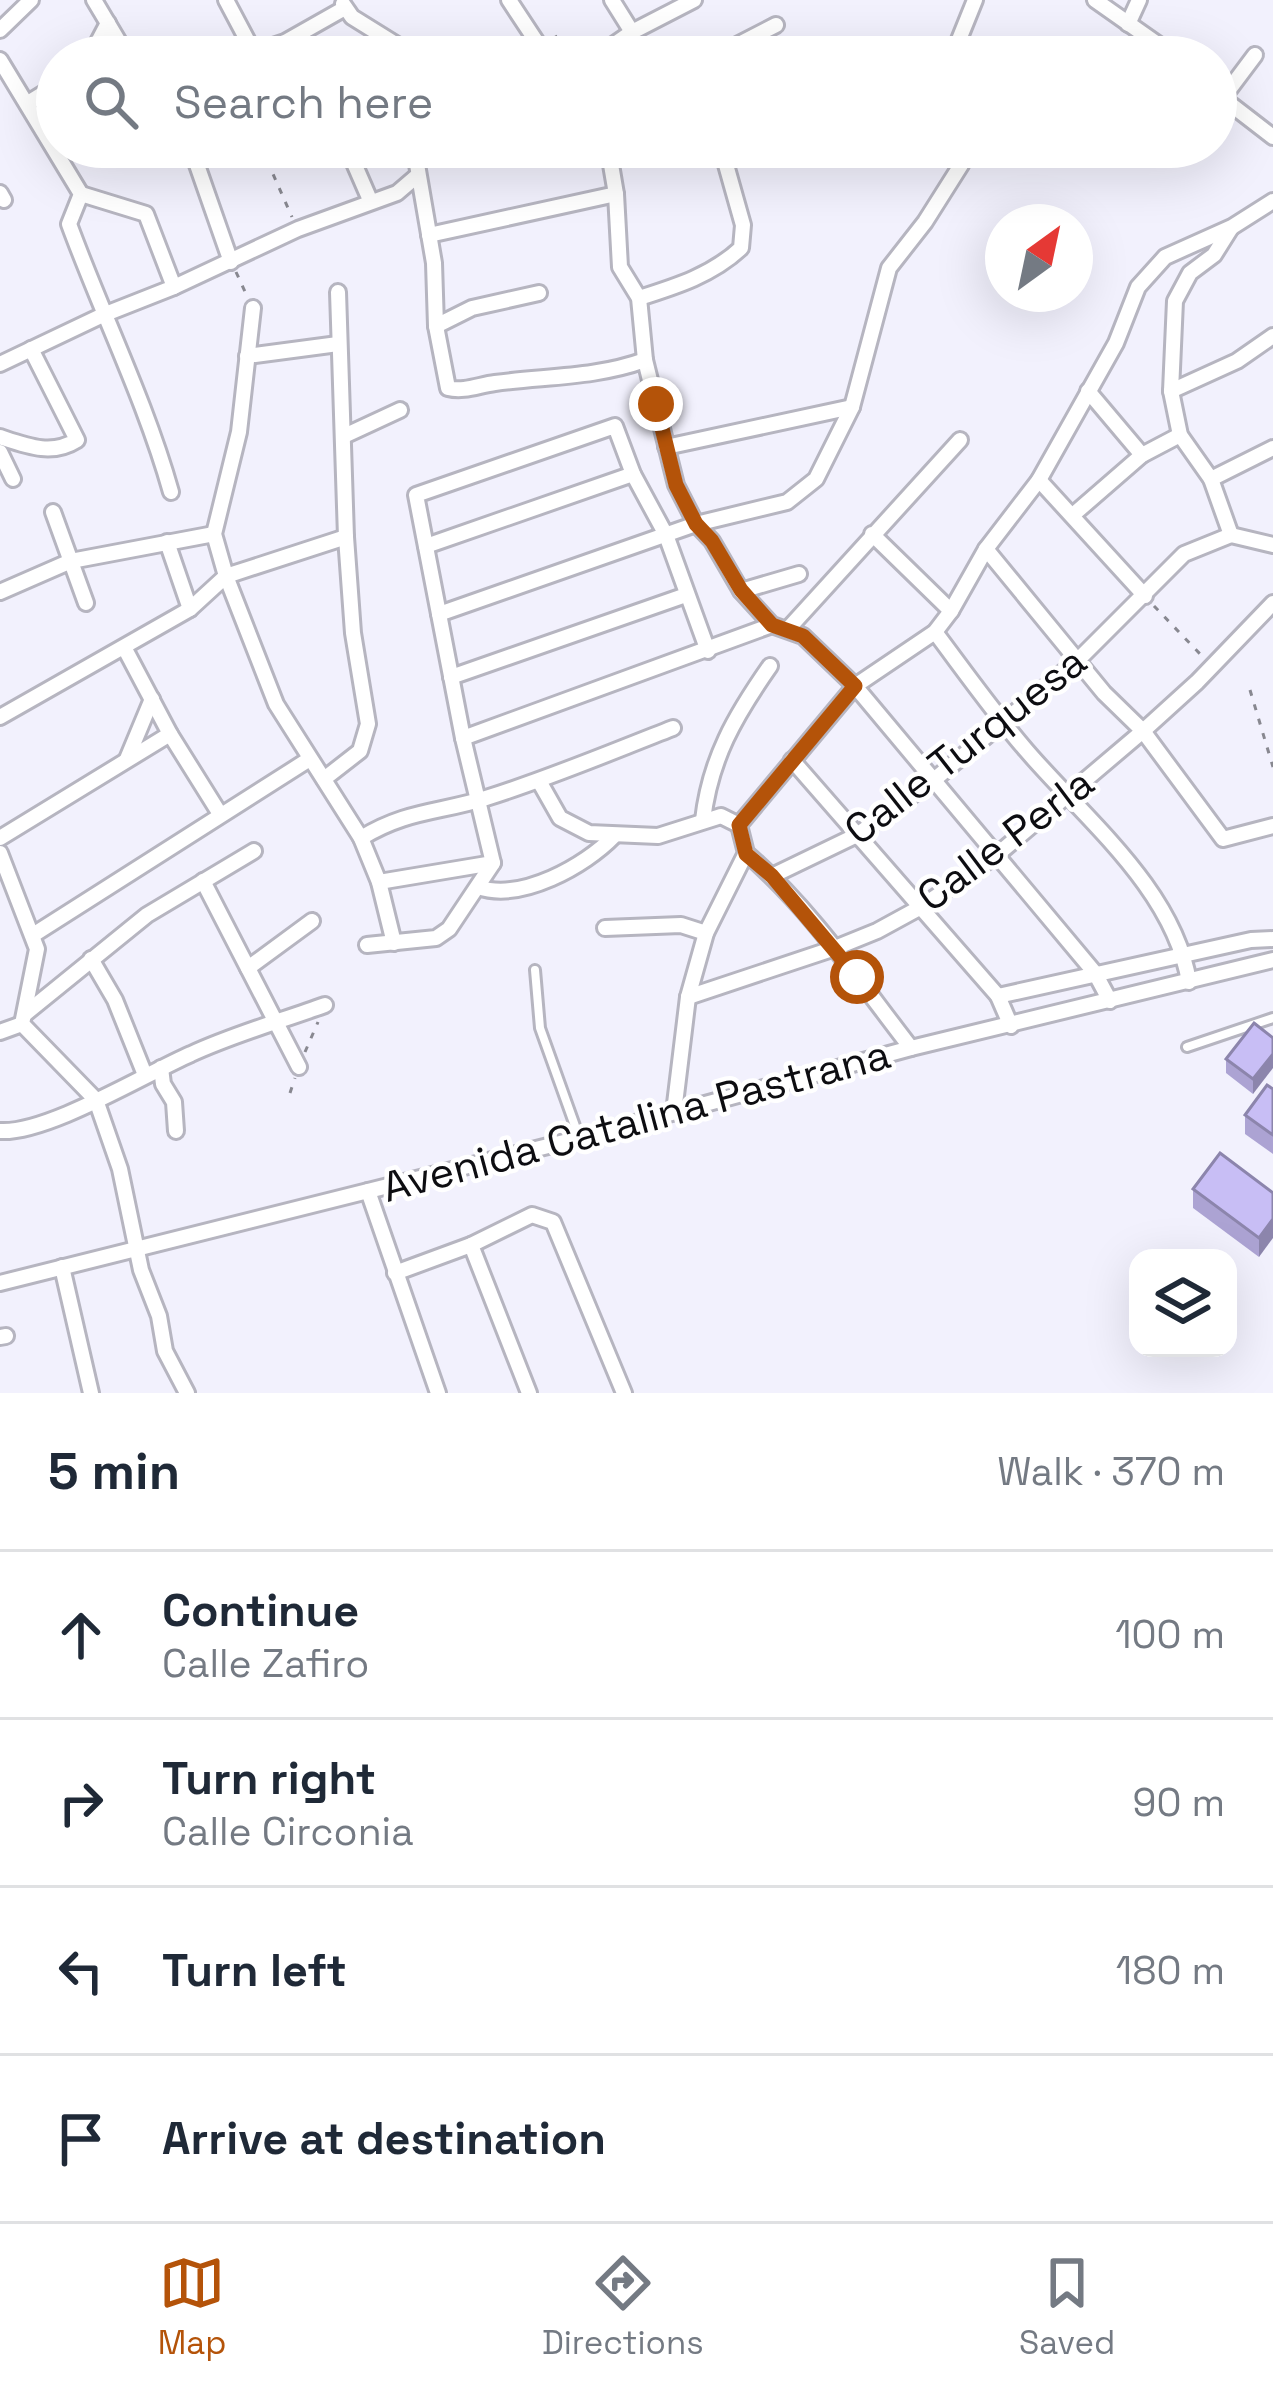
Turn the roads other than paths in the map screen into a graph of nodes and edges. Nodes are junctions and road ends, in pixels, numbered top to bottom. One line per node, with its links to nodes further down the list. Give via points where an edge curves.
1 (94, 0): 11 (street)
2 (226, 0): 18 (street)
3 (509, 0): 21 (street)
4 (612, 0): 15 (street)
5 (694, 0): 15 (street)
6 (976, 0): 24 (street)
7 (1095, 0): 12 (street)
8 (1139, 0): 12 (street)
9 (27, 1): 14 (street)
10 (346, 8): 19 (street); 20 (street)
11 (108, 23): 16 (street); 17 (street)
12 (1128, 24): 25 (street)
13 (776, 25): 23 (street)
14 (0, 30)
15 (632, 32): 22 (street)
16 (101, 36)
17 (116, 36)
18 (239, 36)
19 (295, 36)
20 (385, 36)
21 (533, 36)
22 (626, 36)
23 (755, 36)
24 (961, 36)
25 (1145, 36)
26 (1255, 56): 28 (street)
27 (0, 60): 30 (street)
28 (1237, 76)
29 (36, 98): 30 (street)
30 (28, 103): 32 (street)
31 (1237, 110): 33 (street)
32 (36, 117)
33 (1273, 137)
34 (66, 168): 43 (street)
35 (198, 168): 50 (street)
36 (356, 168): 45 (street)
37 (417, 168): 41 (street)
38 (612, 168): 44 (street)
39 (727, 168): 54 (street, via 741,248 690,281)
40 (959, 168): 66 (street, via 889,268)
41 (418, 175): 42 (street); 47 (street)
42 (397, 193): 45 (street); 47 (street)
43 (81, 194): 51 (street, via 146,214); 56 (street, via 69,224)
44 (616, 194): 49 (street); 54 (street, via 620,267)
45 (370, 200): 50 (street)
46 (1273, 201): 48 (street)
47 (424, 205): 49 (street)
48 (1232, 226): 64 (street, via 1175,301); 65 (street, via 1165,257 1138,287)
49 (429, 235): 57 (street)
50 (231, 262): 51 (street)
51 (174, 287): 56 (street)
52 (338, 292): 59 (street)
53 (538, 293): 57 (street, via 472,308)
54 (639, 298): 62 (street)
55 (253, 308): 61 (street)
56 (103, 315): 60 (street); 80 (street, via 149,418)
57 (436, 326): 62 (street, via 448,388 456,391 610,373)
58 (1273, 336): 64 (street)
59 (338, 344): 61 (street); 69 (street)
60 (31, 350): 63 (street); 70 (street, via 77,440 61,450)
61 (247, 356): 84 (street)
62 (645, 360): 72 (street)
63 (0, 364)
64 (1172, 391): 68 (street)
65 (1088, 392): 75 (street); 79 (street)
66 (852, 407): 72 (street); 83 (street, via 816,479 787,502)
67 (400, 410): 69 (street)
68 (1180, 435): 75 (street); 77 (street)
69 (344, 436): 88 (street)
70 (0, 437)
71 (960, 440): 85 (street)
72 (666, 447): 83 (street)
73 (1273, 448): 77 (street)
74 (0, 452): 78 (street)
75 (1142, 455): 82 (street)
76 (633, 474): 86 (street); 91 (street); 91 (street, via 615,426 416,496)
77 (1211, 478): 87 (street)
78 (13, 479)
79 (1039, 480): 82 (street); 92 (street)
80 (171, 492)
81 (53, 512): 93 (street)
82 (1074, 514): 99 (street)
83 (696, 524): 86 (street); 96 (street)
84 (214, 534): 89 (street); 95 (street)
85 (872, 534): 103 (street); 106 (street)
86 (666, 536): 98 (street); 104 (street)
87 (1232, 536): 90 (street); 99 (street, Calle Turquesa, via 1184,554)
88 (346, 537): 95 (street); 124 (street, via 368,724 360,751)
89 (167, 542): 93 (street); 102 (street)
90 (1273, 545)
91 (426, 546): 104 (street)
92 (986, 549): 103 (street); 110 (street)
93 (71, 561): 97 (street); 100 (street)
94 (799, 574): 96 (street)
95 (226, 576): 102 (street); 122 (street, via 276,704)
96 (741, 590): 105 (street)
97 (0, 592)
98 (686, 595): 109 (street); 112 (street)
99 (1145, 596): 110 (street, Calle Turquesa)
100 (86, 603)
101 (1273, 603): 118 (street, Calle Perla)
102 (190, 609): 108 (street)
103 (951, 611): 107 (street)
104 (439, 614): 112 (street)
105 (772, 625): 106 (street); 109 (street)
106 (788, 629): 113 (street)
107 (935, 632): 113 (street); 116 (street)
108 (125, 649): 114 (street); 115 (street)
109 (708, 651): 120 (street)
110 (1079, 659): 116 (street, Calle Turquesa); 118 (street)
111 (770, 666): 130 (street, via 717,754)
112 (451, 677): 120 (street)
113 (855, 686): 123 (street); 125 (street)
114 (152, 699): 119 (street); 121 (street)
115 (0, 717)
116 (1003, 723): 125 (street, Calle Turquesa); 127 (street)
117 (673, 728): 126 (street)
118 (1143, 731): 127 (street, Calle Perla); 132 (street, via 1223,839)
119 (170, 734): 121 (street); 129 (street)
120 (463, 738): 128 (street)
121 (127, 759): 135 (street)
122 (308, 760): 124 (street); 129 (street)
123 (792, 760): 131 (street); 133 (street)
124 (324, 779): 136 (street)
125 (935, 779): 133 (street, Calle Turquesa); 140 (street)
126 (538, 781): 128 (street); 134 (street, via 560,818)
127 (1065, 796): 140 (street, Calle Perla); 155 (street, via 1142,879)
128 (478, 801): 136 (street, via 396,818); 141 (street)
129 (220, 814): 150 (street)
130 (703, 820): 131 (street, via 721,816); 134 (street, via 658,836)
131 (739, 825): 139 (street)
132 (1273, 826)
133 (856, 835): 142 (street, Calle Turquesa); 146 (street)
134 (614, 836): 145 (street, via 590,860 547,880 495,892)
135 (0, 838)
136 (361, 838): 144 (street)
137 (254, 851): 143 (street)
138 (0, 854): 150 (street)
139 (746, 854): 142 (street); 149 (street)
140 (998, 854): 146 (street, Calle Perla); 160 (street)
141 (493, 862): 144 (street); 145 (street)
142 (772, 876): 154 (street)
143 (202, 881): 156 (street); 158 (street)
144 (380, 882): 152 (street)
145 (478, 887): 152 (street, via 436,938)
146 (921, 907): 154 (street, Calle Perla); 162 (street)
147 (311, 921): 158 (street)
148 (605, 928): 149 (street, via 680,925)
149 (706, 934): 163 (street)
150 (34, 935): 167 (street)
151 (1273, 939): 155 (street)
152 (394, 943): 153 (street)
153 (367, 945)
154 (835, 948): 163 (street, Calle Perla); 172 (street)
155 (1185, 954): 160 (street); 161 (street)
156 (91, 959): 167 (street); 175 (street)
157 (1273, 960): 161 (street, Avenida Catalina Pastrana)
158 (248, 968): 168 (street)
159 (535, 970): 180 (lane, via 540,1028)
160 (1095, 973): 162 (street); 164 (street)
161 (1190, 982): 164 (street, Avenida Catalina Pastrana)
162 (998, 996): 169 (street)
163 (688, 997): 177 (street)
164 (1110, 1001): 169 (street, Avenida Catalina Pastrana)
165 (325, 1005): 168 (street)
166 (1273, 1018): 171 (lane)
167 (24, 1019): 170 (street); 176 (street)
168 (275, 1024): 173 (street); 174 (street)
169 (1011, 1026): 172 (street, Avenida Catalina Pastrana)
170 (0, 1032)
171 (1186, 1047)
172 (911, 1048): 177 (street, Avenida Catalina Pastrana)
173 (298, 1066)
174 (161, 1068): 175 (street); 179 (street)
175 (145, 1075): 176 (street)
176 (96, 1100): 178 (street); 183 (street)
177 (674, 1112): 180 (street, Avenida Catalina Pastrana)
178 (0, 1131)
179 (176, 1131)
180 (580, 1138): 181 (street, Avenida Catalina Pastrana)
181 (368, 1191): 183 (street, Avenida Catalina Pastrana); 185 (street)
182 (471, 1245): 185 (street); 190 (street); 191 (street, via 532,1215 553,1222)
183 (139, 1248): 184 (street, Avenida Catalina Pastrana); 188 (street, via 165,1351)
184 (62, 1267): 186 (street, Avenida Catalina Pastrana); 187 (street)
185 (395, 1273): 189 (street)
186 (0, 1283)
187 (91, 1393)
188 (187, 1393)
189 (438, 1393)
190 (529, 1393)
191 (624, 1393)

